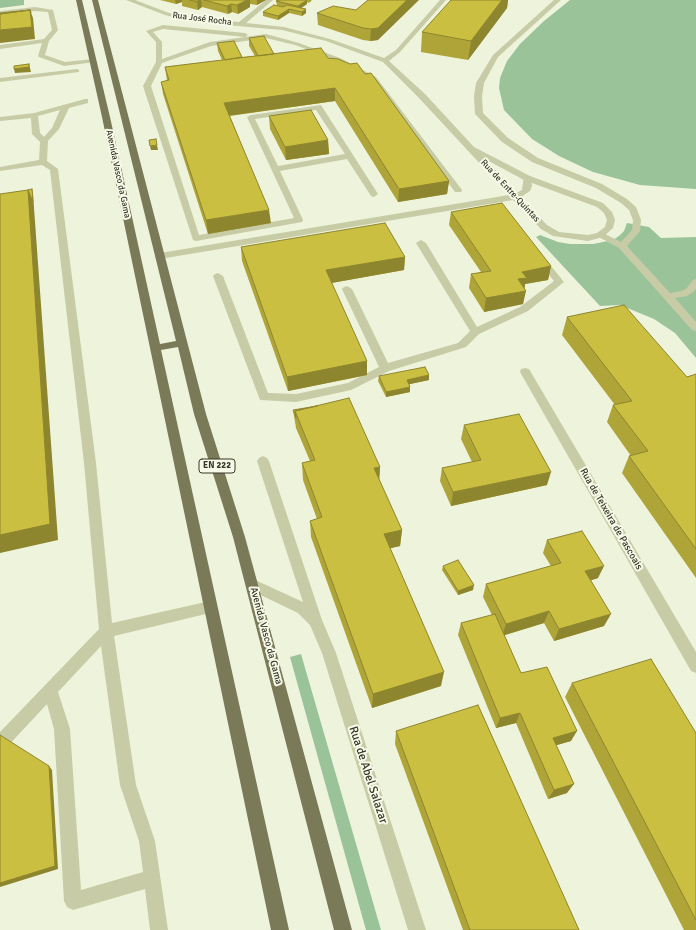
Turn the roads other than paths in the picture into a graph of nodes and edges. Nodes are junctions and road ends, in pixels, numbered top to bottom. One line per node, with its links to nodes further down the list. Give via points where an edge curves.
1 (79, 0): 14 (main road, Avenida Vasco da Gama)
2 (95, 0): 34 (main road, Avenida Vasco da Gama / EN 222)
3 (129, 0): 8 (street, Rua José Rocha, via 167,14 193,20)
4 (270, 0): 8 (street, Rua José Rocha)
5 (443, 0): 12 (street, via 398,51)
6 (558, 0): 32 (street, via 494,56 480,83 479,114 505,140 535,160 599,186 624,201 632,209 637,220 636,231)
7 (0, 13): 10 (street, via 26,8 51,8 55,30)
8 (242, 23): 12 (street, Rua de Entre-Quintas, via 282,28 320,38)
9 (266, 36): 13 (street, via 210,44); 13 (street, via 163,27 149,31 159,42); 27 (street, via 338,58 374,78)
10 (46, 41): 11 (street); 14 (street, via 41,56 64,64)
11 (0, 46)
12 (385, 61): 21 (street, Rua de Entre-Quintas)
13 (159, 62): 25 (street, via 147,86 196,238 299,220)
14 (94, 65): 15 (street); 42 (main road, Avenida Vasco da Gama)
15 (0, 80)
16 (85, 101): 17 (street)
17 (66, 106): 18 (street); 20 (street, via 56,129)
18 (34, 115): 19 (street); 20 (street, via 36,134)
19 (0, 119)
20 (44, 141): 23 (street)
21 (471, 149): 26 (street, Rua de Entre-Quintas); 29 (street, Rua de Entre-Quintas)
22 (349, 156): 25 (street); 25 (street, via 318,107 250,117); 28 (street)
23 (43, 162): 24 (street); 49 (street, via 54,169 90,463)
24 (0, 169)
25 (275, 169)
26 (527, 178): 29 (street, Rua de Entre-Quintas, via 526,191); 30 (street, Rua de Entre-Quintas, via 600,205 612,220 609,228)
27 (458, 190)
28 (374, 194)
29 (515, 197): 30 (street, Rua de Entre-Quintas, via 544,227 556,234 577,238); 34 (street)
30 (600, 235): 32 (street)
31 (420, 243): 40 (street)
32 (622, 246): 38 (street)
33 (535, 251): 40 (street, via 559,282 524,309)
34 (160, 256): 41 (main road, Avenida Vasco da Gama / EN 222)
35 (218, 276): 43 (street, via 264,397 296,398 351,386)
36 (696, 282): 38 (street, via 684,294)
37 (347, 289): 43 (street)
38 (669, 296): 39 (street)
39 (696, 328)
40 (475, 332): 43 (street, via 462,345)
41 (182, 343): 42 (main road); 46 (main road, Avenida Vasco da Gama / EN 222, via 200,414)
42 (155, 348): 47 (main road, Avenida Vasco da Gama)
43 (385, 368)
44 (525, 372): 50 (street, Rua de Teixeira de Pascoais)
45 (262, 461): 48 (street, Rua de Abel Salazar)
46 (252, 585): 48 (street, Rua de Abel Salazar, via 303,609); 56 (main road, Avenida Vasco da Gama / EN 222)
47 (210, 607): 49 (street); 55 (main road, Avenida Vasco da Gama)
48 (315, 621): 57 (street, Rua de Abel Salazar, via 329,653)
49 (106, 631): 51 (street); 53 (street, via 128,785 147,841)
50 (696, 666)
51 (50, 690): 52 (street); 53 (street, via 62,729 73,901)
52 (0, 743)
53 (152, 878): 54 (street)
54 (159, 930)
55 (280, 930)
56 (342, 930)
57 (417, 930)

